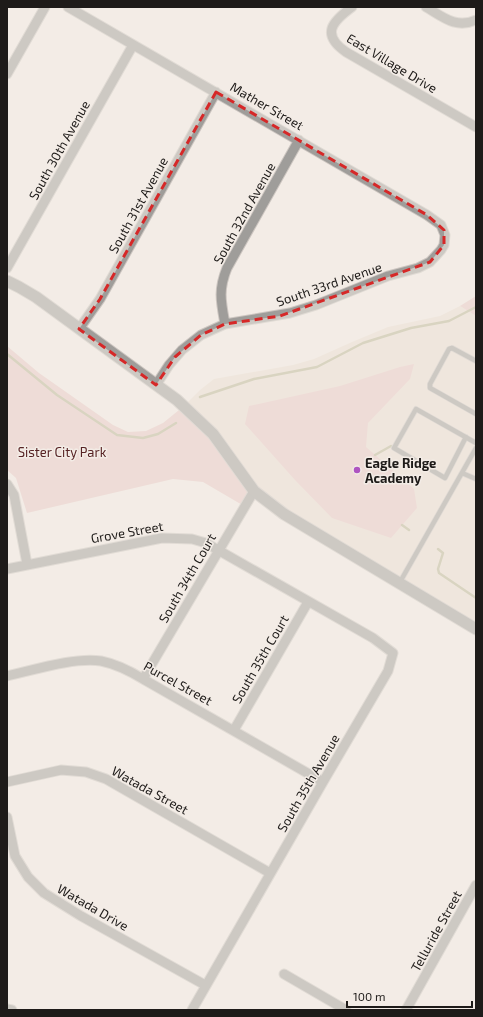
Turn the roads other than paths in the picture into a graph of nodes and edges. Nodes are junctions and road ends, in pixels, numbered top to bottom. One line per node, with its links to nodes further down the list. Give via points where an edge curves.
1 (45, 7): 7 (street)
2 (68, 7): 6 (street, Mather Street)
3 (352, 7): 9 (street, East Village Drive, via 337,18 332,29 336,44)
4 (426, 7): 5 (street, via 456,23 466,24)
5 (476, 20)
6 (134, 44): 8 (street, Mather Street); 12 (street, South 30th Avenue)
7 (7, 74)
8 (216, 92): 10 (street, Mather Street); 15 (street, South 31st Avenue, via 100,299)
9 (476, 127)
10 (299, 140): 11 (street, Mather Street, via 436,220); 14 (street, South 32nd Avenue, via 222,280 220,292)
11 (445, 235): 14 (street, South 33rd Avenue, via 444,245 438,255 418,268 388,276 290,313)
12 (7, 268)
13 (7, 282): 15 (street, via 36,297)
14 (224, 324): 17 (street, South 33rd Avenue, via 201,335 182,350)
15 (79, 329): 17 (street)
16 (476, 361): 18 (lane, via 452,348 449,349 430,384 430,388)
17 (156, 385): 25 (street, via 177,400 213,434)
18 (476, 414)
19 (466, 437): 19 (lane, via 416,409 394,448 445,478); 20 (lane)
20 (476, 443)
21 (476, 448): 22 (lane)
22 (462, 473): 23 (lane); 29 (lane)
23 (476, 479)
24 (7, 484): 27 (street, via 14,496)
25 (254, 491): 26 (street, South 34th Court); 29 (street, via 284,514)
26 (218, 550): 27 (street, Grove Street, via 192,539 162,538); 30 (street, Grove Street); 33 (street, South 34th Court)
27 (27, 564): 28 (street, Grove Street)
28 (7, 569)
29 (399, 583): 31 (street)
30 (308, 602): 34 (street, South 35th Court); 36 (street, South 35th Avenue, via 372,638 393,653 388,671)
31 (476, 629)
32 (7, 676): 33 (street, Purcel Street, via 88,660 117,665)
33 (143, 678): 34 (street, Purcel Street)
34 (234, 730): 36 (street, Purcel Street)
35 (7, 782): 38 (street, Watada Street, via 61,770 86,772 106,779)
36 (323, 782): 38 (street, South 35th Avenue)
37 (7, 817): 41 (street, Watada Drive, via 16,856 28,877 44,893)
38 (270, 873): 41 (street, South 35th Avenue)
39 (476, 885): 46 (street, Telluride Street)
40 (284, 974): 45 (street)
41 (205, 985): 44 (street, South 35th Avenue)
42 (7, 1009): 43 (street)
43 (12, 1010)
44 (192, 1010)
45 (346, 1010)
46 (406, 1010)

